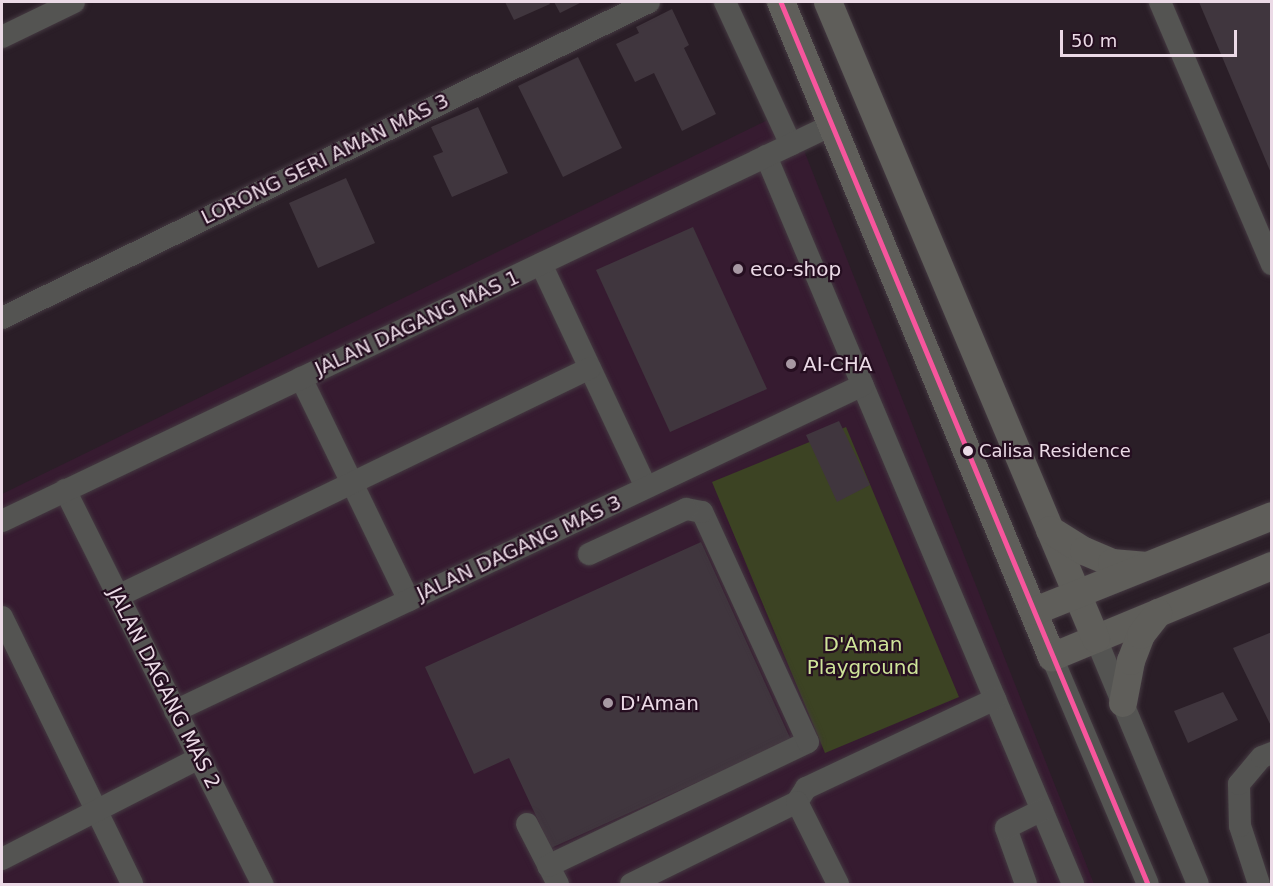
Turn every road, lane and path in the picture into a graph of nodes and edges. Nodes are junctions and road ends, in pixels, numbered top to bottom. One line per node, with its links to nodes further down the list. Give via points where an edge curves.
1 (74, 2): 7 (street)
2 (649, 2): 13 (street, LORONG SERI AMAN MAS 3)
3 (725, 2): 9 (street)
4 (781, 2): 8 (main road)
5 (828, 2): 22 (main road)
6 (1160, 2): 12 (street)
7 (2, 37)
8 (832, 125): 9 (street, JALAN DAGANG MAS 1); 29 (main road)
9 (791, 145): 10 (street, JALAN DAGANG MAS 1)
10 (766, 156): 11 (street, JALAN DAGANG MAS 1); 16 (street)
11 (541, 264): 14 (street); 15 (street, JALAN DAGANG MAS 1)
12 (1272, 264)
13 (2, 318)
14 (590, 368): 17 (street); 18 (street)
15 (301, 378): 17 (street); 19 (street, JALAN DAGANG MAS 1)
16 (862, 385): 18 (street, JALAN DAGANG MAS 3); 34 (street)
17 (352, 483): 27 (street); 28 (street)
18 (646, 487): 28 (street, JALAN DAGANG MAS 3)
19 (65, 490): 21 (street, JALAN DAGANG MAS 1); 27 (street, JALAN DAGANG MAS 2)
20 (1272, 516): 25 (main road)
21 (2, 521)
22 (1050, 530): 25 (main road, via 1112,563); 26 (main road)
23 (589, 555): 44 (street, via 686,509 702,512 808,741)
24 (1272, 566): 30 (main road)
25 (1145, 567): 26 (main road)
26 (1077, 594): 29 (main road); 32 (main road)
27 (117, 596): 36 (street, JALAN DAGANG MAS 2)
28 (409, 600): 36 (street, JALAN DAGANG MAS 3)
29 (1035, 612): 33 (main road)
30 (1158, 613): 32 (main road); 35 (main road, via 1141,635 1131,661)
31 (2, 617): 41 (street)
32 (1096, 639): 33 (main road); 35 (street)
33 (1052, 657): 51 (street)
34 (995, 699): 39 (street, via 806,788); 40 (street)
35 (1123, 703): 52 (street)
36 (175, 711): 38 (street, JALAN DAGANG MAS 2)
37 (1267, 755): 53 (street, via 1239,784 1240,826)
38 (199, 758): 41 (street); 46 (street, JALAN DAGANG MAS 2)
39 (797, 802): 47 (street); 48 (street)
40 (1041, 810): 49 (street, via 1006,828); 50 (street)
41 (96, 811): 43 (street); 45 (street)
42 (527, 824): 44 (street)
43 (2, 859)
44 (553, 875)
45 (132, 885)
46 (262, 885)
47 (631, 885)
48 (838, 885)
49 (1026, 885)
50 (1073, 885)
51 (1148, 885)
52 (1198, 885)
53 (1259, 885)

